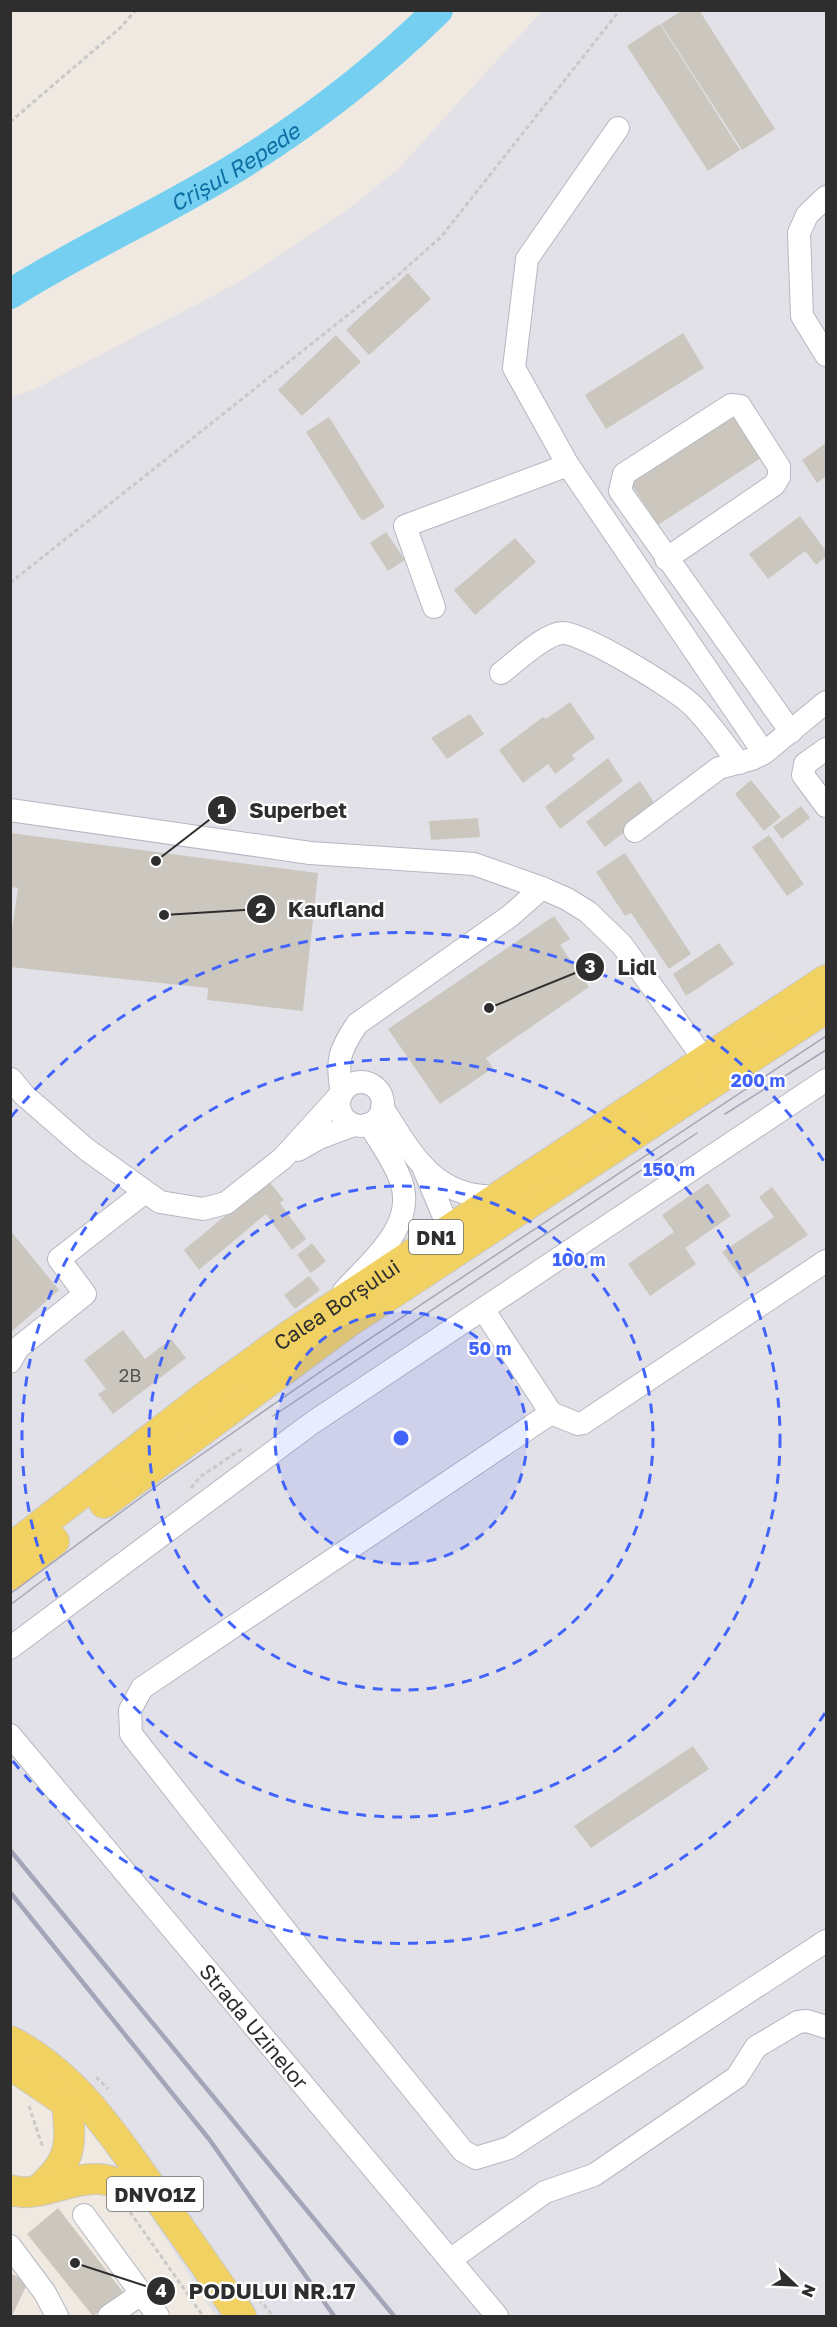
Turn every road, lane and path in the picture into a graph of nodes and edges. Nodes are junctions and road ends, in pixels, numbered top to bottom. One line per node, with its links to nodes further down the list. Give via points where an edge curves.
1 (136, 10): 3 (path)
2 (620, 10): 9 (path, via 441,237 398,276)
3 (10, 122)
4 (618, 128): 7 (street, via 527,259 514,368)
5 (826, 197): 6 (street, via 807,215 799,233 802,316)
6 (826, 355)
7 (568, 465): 10 (street, via 405,526); 15 (street)
8 (666, 559): 8 (street, via 774,485 779,477 779,467 740,406 731,405 624,474 620,491); 13 (street)
9 (10, 583)
10 (434, 607)
11 (501, 673): 16 (street, via 549,637 564,632 667,685 692,705)
12 (826, 702): 13 (street)
13 (791, 732): 15 (street)
14 (826, 749): 17 (street, via 805,765 803,775)
15 (764, 753): 16 (street)
16 (739, 763): 19 (street, via 702,778)
17 (826, 806)
18 (10, 810): 20 (street, via 310,853 474,864)
19 (635, 831)
20 (542, 888): 23 (street, via 510,916); 24 (street, via 588,912 622,945)
21 (826, 980): 24 (main road, Calea Borșului / DN1)
22 (826, 1008): 24 (main road, Calea Borșului / DN1)
23 (357, 1024): 27 (street, via 355,1063); 28 (street, via 342,1047 337,1066)
24 (712, 1070): 33 (main road, Calea Borșului / DN1); 34 (main road, Calea Borșului / DN1)
25 (11, 1079): 32 (street, via 86,1149)
26 (826, 1080): 36 (street)
27 (371, 1084): 28 (street, via 357,1082); 29 (street, via 381,1094)
28 (341, 1094): 29 (street, via 339,1107 343,1118); 30 (street)
29 (369, 1119): 30 (street, via 319,1138); 31 (street); 37 (street, via 402,1183 402,1217 394,1234)
30 (283, 1158): 32 (street, via 226,1203 203,1209 160,1202)
31 (424, 1169): 33 (street, via 468,1194); 34 (street)
32 (145, 1192): 38 (street, via 59,1259 85,1294 18,1348)
33 (498, 1196): 34 (main road, Calea Borșului / DN1)
34 (453, 1240): 37 (main road, Calea Borșului / DN1); 41 (main road, Calea Borșului / DN1)
35 (826, 1261): 39 (street, via 583,1423)
36 (483, 1309): 39 (street); 42 (street, via 312,1423)
37 (325, 1312): 40 (main road, Calea Borșului / DN1, via 202,1399)
38 (10, 1362)
39 (551, 1413): 44 (street, via 142,1688 130,1710 131,1734 463,2151 476,2157 509,2148)
40 (10, 1549)
41 (10, 1575)
42 (10, 1648)
43 (10, 1735): 55 (street, Strada Uzinelor)
44 (826, 1941)
45 (826, 2027): 55 (street, via 798,2022 764,2042 737,2077 594,2175 545,2192)
46 (10, 2041): 62 (main road, DNVO1Z, via 44,2061 95,2111)
47 (10, 2064): 49 (main road, DNVO1Z)
48 (27, 2099): 50 (path, via 42,2144)
49 (67, 2103): 50 (main road, via 71,2143 67,2158); 52 (main road, DNVO1Z)
50 (46, 2184): 51 (main road, via 27,2192); 52 (main road, via 99,2178)
51 (10, 2190)
52 (131, 2200): 60 (path); 61 (main road, DNVO1Z)
53 (84, 2215): 56 (street)
54 (10, 2246): 57 (street)
55 (450, 2260): 63 (street, Strada Uzinelor)
56 (141, 2294): 58 (street); 59 (street)
57 (57, 2316)
58 (109, 2316)
59 (158, 2316)
60 (203, 2316)
61 (222, 2316)
62 (242, 2316)
63 (498, 2316)

